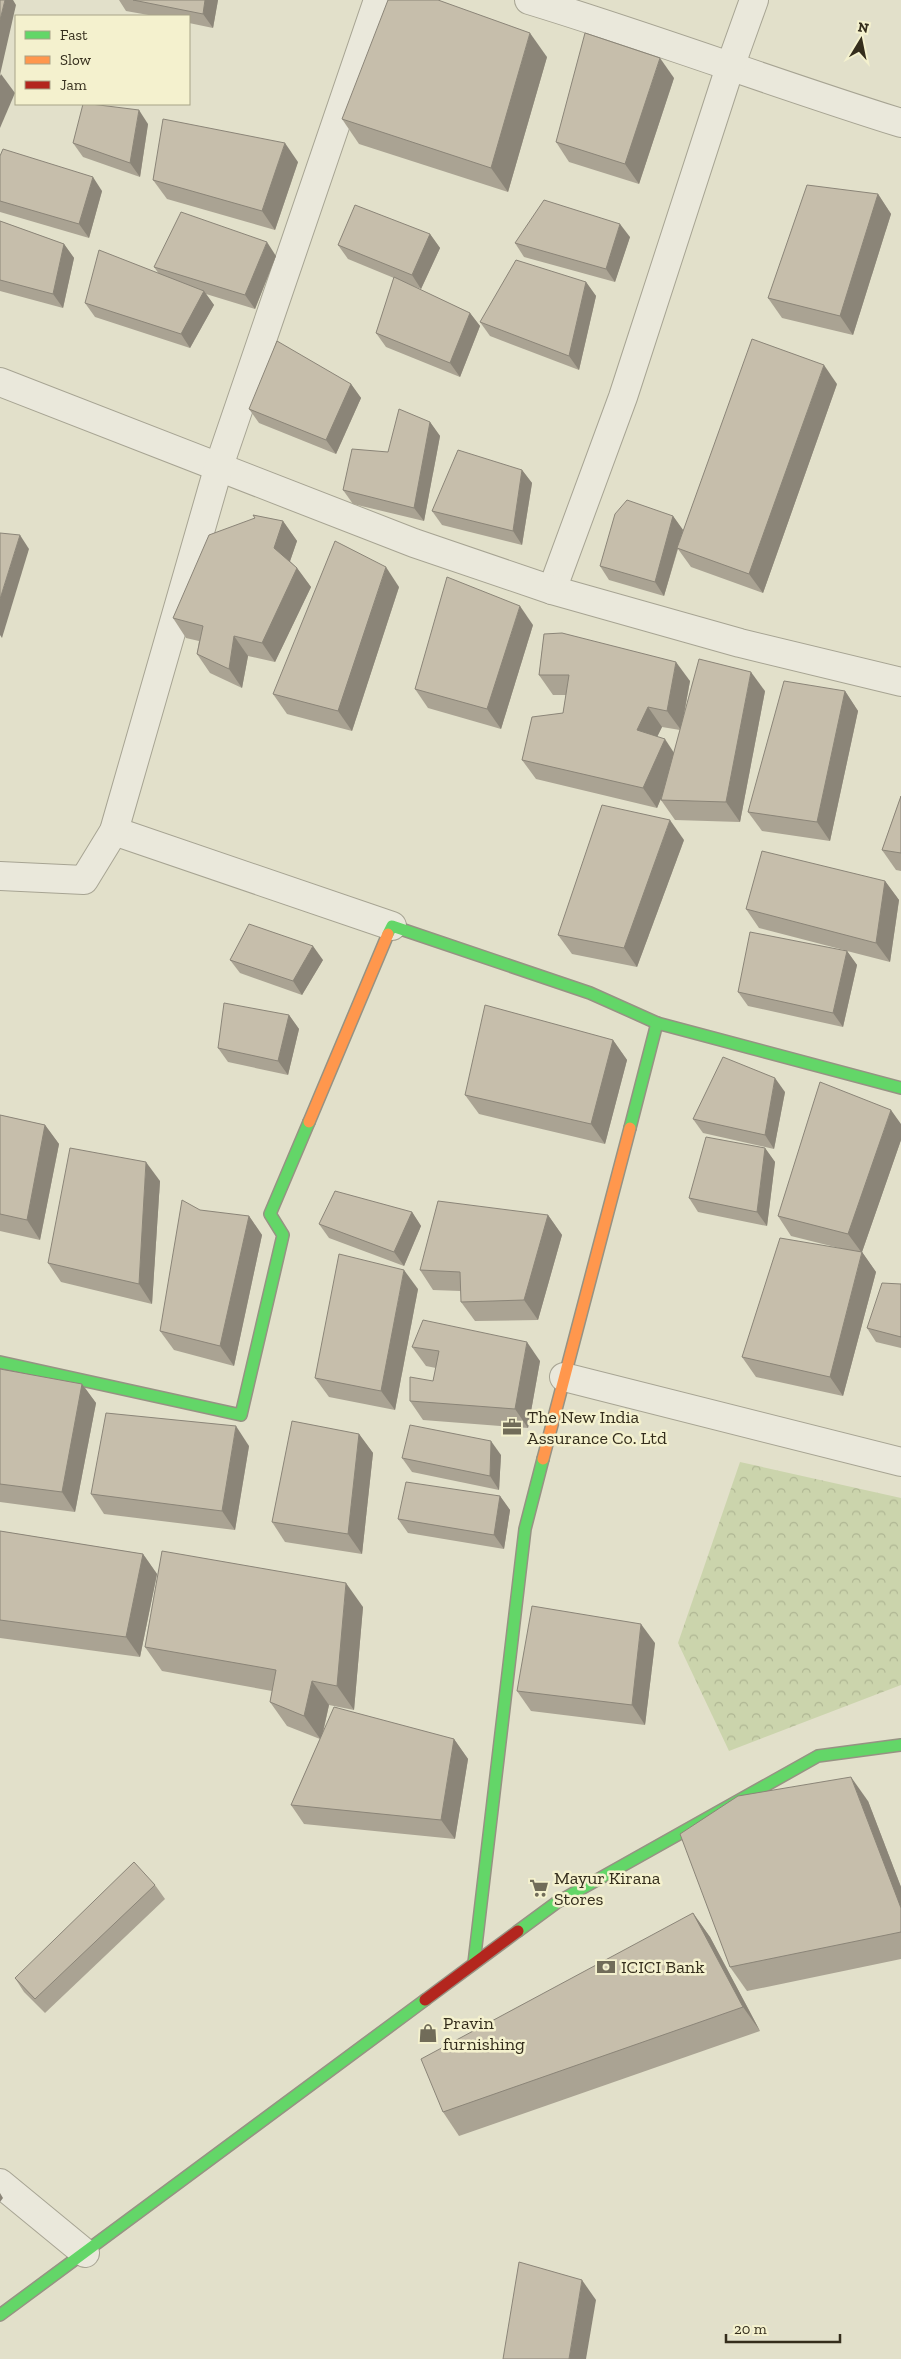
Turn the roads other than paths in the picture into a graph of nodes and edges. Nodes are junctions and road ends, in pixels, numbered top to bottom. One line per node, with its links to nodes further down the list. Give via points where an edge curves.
1 (378, 0): 7 (street)
2 (529, 0): 4 (street, via 616,26)
3 (754, 0): 4 (street)
4 (730, 67): 5 (street); 8 (street, via 623,397)
5 (901, 122)
6 (0, 382): 7 (street)
7 (218, 469): 8 (street, via 414,543); 10 (street)
8 (552, 590): 9 (street, via 740,643)
9 (901, 682)
10 (114, 831): 11 (street, via 84,880); 12 (street)
11 (0, 876)
12 (392, 926): 13 (main road, via 590,994); 15 (main road, via 270,1214 283,1234 241,1415)
13 (657, 1023): 14 (main road); 16 (main road)
14 (901, 1088)
15 (0, 1362)
16 (564, 1377): 17 (street); 19 (main road, via 525,1529)
17 (901, 1462)
18 (901, 1745): 19 (main road, via 818,1756 556,1903)
19 (474, 1963): 21 (main road)
20 (0, 2183): 21 (street)
21 (85, 2253): 22 (main road)
22 (0, 2315)

